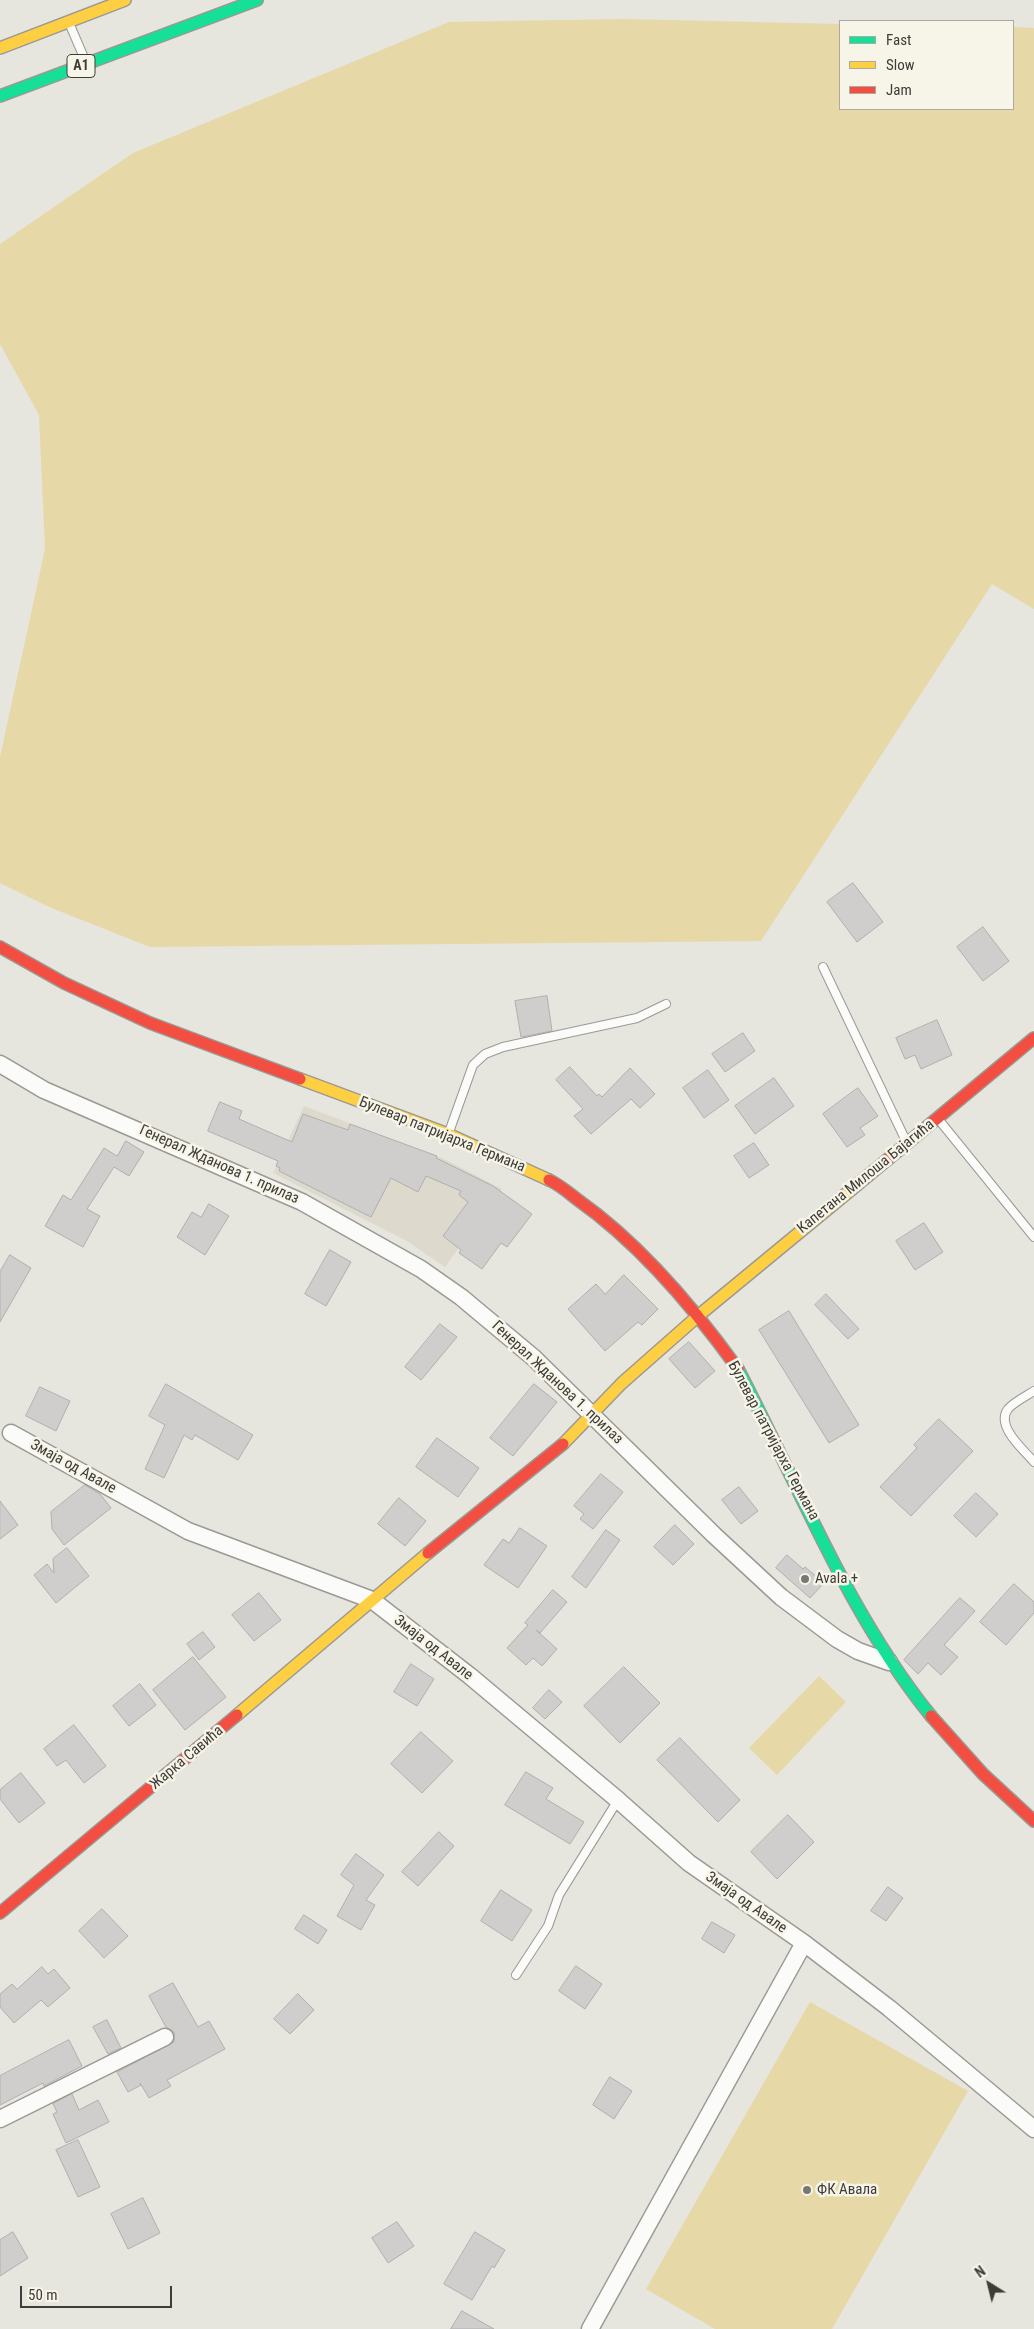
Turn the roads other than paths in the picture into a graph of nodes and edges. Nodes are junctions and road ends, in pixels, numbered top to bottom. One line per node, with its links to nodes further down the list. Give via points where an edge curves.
1 (125, 0): 3 (main road)
2 (257, 0): 5 (main road, A1)
3 (68, 21): 4 (main road); 5 (lane)
4 (0, 48)
5 (86, 64): 6 (main road, A1)
6 (0, 96)
7 (0, 947): 13 (main road, Булевар патријарха Германа, via 72,987 150,1024)
8 (823, 967): 14 (lane)
9 (666, 1004): 13 (lane, via 637,1018 503,1047 485,1054 473,1066)
10 (1034, 1038): 12 (main road, Капетана Милоша Бајагића)
11 (0, 1064): 18 (street, Генерал Жданова 1. прилаз, via 44,1090 302,1202 383,1246 461,1297 534,1358)
12 (938, 1118): 14 (main road, Капетана Милоша Бајагића); 15 (lane)
13 (448, 1134): 16 (main road, Булевар патријарха Германа, via 553,1182 601,1216)
14 (907, 1143): 16 (main road, Капетана Милоша Бајагића)
15 (1034, 1237)
16 (698, 1316): 18 (main road, Капетана Милоша Бајагића); 22 (main road, Булевар патријарха Германа, via 738,1369 857,1608)
17 (1034, 1391): 20 (lane, via 1008,1410 1004,1419 1007,1430)
18 (592, 1413): 21 (main road, Жарка Савића, via 558,1448); 22 (street, Генерал Жданова 1. прилаз, via 701,1523 781,1597 837,1639)
19 (12, 1434): 21 (street, Змаја од Авале, via 188,1531)
20 (1034, 1462)
21 (372, 1600): 23 (street, Змаја од Авале, via 470,1676); 25 (main road, Жарка Савића)
22 (889, 1662): 24 (main road, Булевар патријарха Германа, via 941,1730)
23 (618, 1800): 26 (street, Змаја од Авале, via 689,1863); 27 (lane, via 558,1895 548,1926)
24 (1034, 1821)
25 (0, 1913)
26 (804, 1943): 30 (street, Змаја од Авале, via 889,2008); 31 (street)
27 (516, 1975)
28 (166, 2037): 29 (street)
29 (0, 2119)
30 (1034, 2129)
31 (590, 2329)

